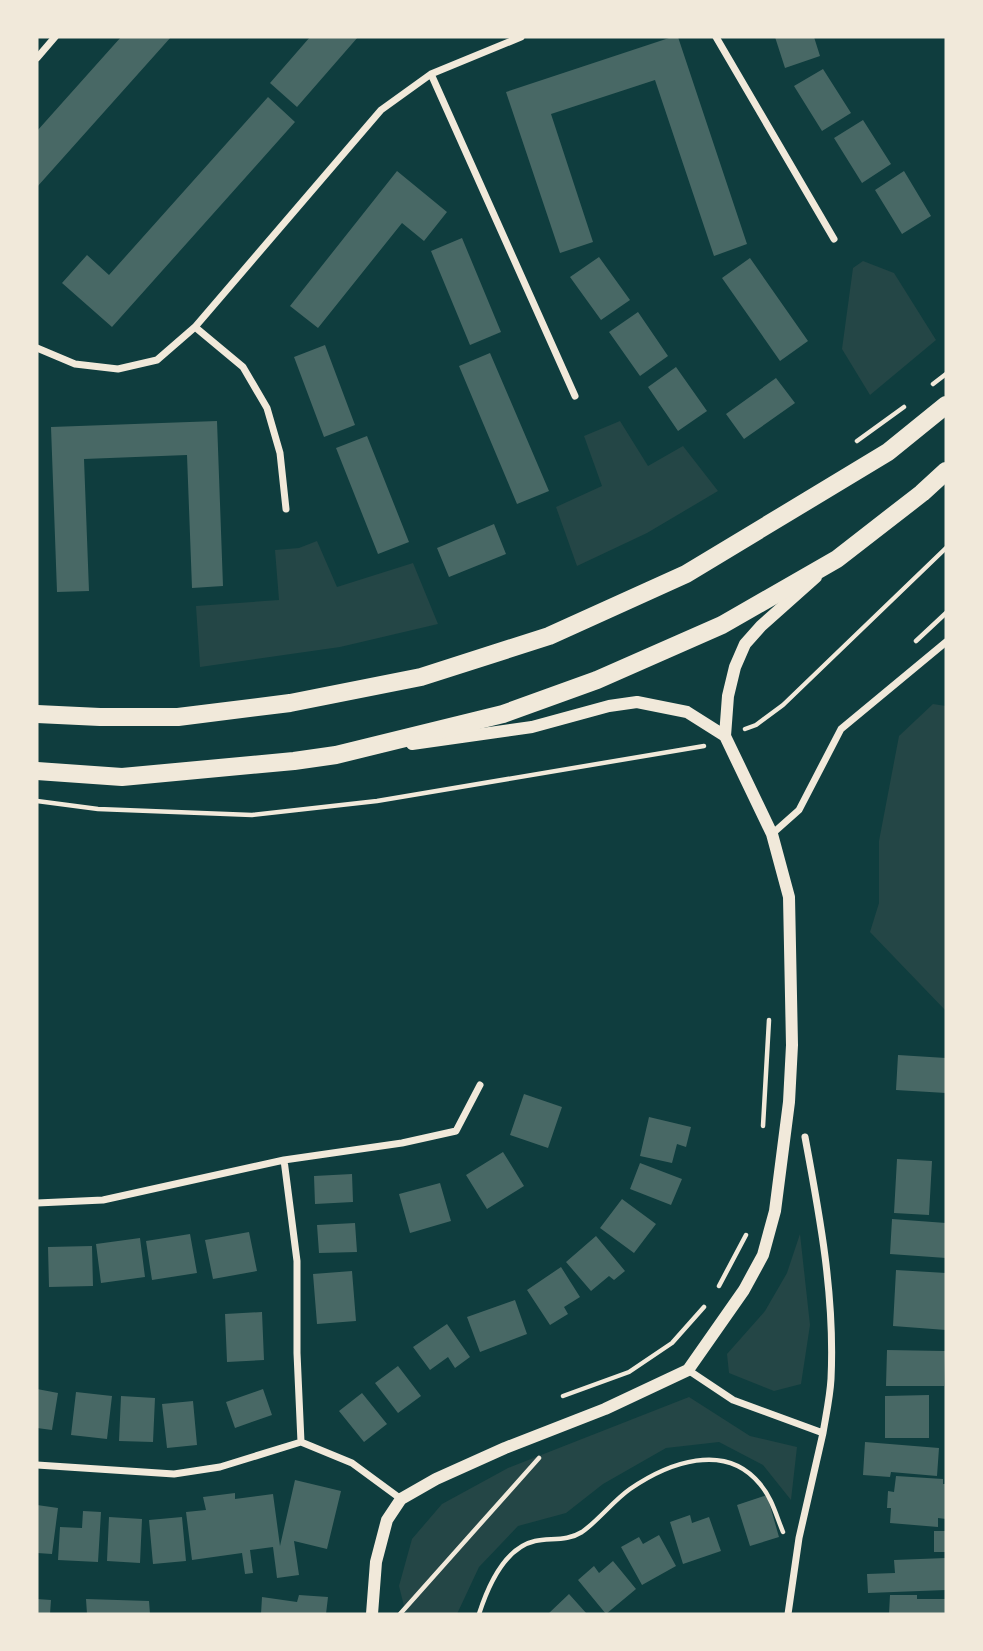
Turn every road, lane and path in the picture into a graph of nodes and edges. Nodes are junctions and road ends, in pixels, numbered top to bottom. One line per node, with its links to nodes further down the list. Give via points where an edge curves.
1 (55, 37): 4 (street)
2 (521, 37): 5 (street)
3 (716, 37): 6 (street)
4 (37, 58)
5 (431, 74): 7 (street, via 381,110); 11 (street)
6 (834, 239)
7 (195, 327): 8 (street, via 157,360 118,369 75,364); 16 (street, via 243,367 268,408 280,453)
8 (37, 348)
9 (946, 374): 10 (path)
10 (925, 390)
11 (575, 396)
12 (946, 405): 19 (main road, via 887,452 686,574 548,636 421,677 290,703 178,717)
13 (905, 406): 14 (path)
14 (853, 444)
15 (946, 471): 17 (main road)
16 (286, 509)
17 (837, 558): 20 (street, via 745,644 728,696); 21 (main road, via 722,625 597,680 503,714)
18 (946, 642): 23 (street, via 841,729 799,810)
19 (37, 714)
20 (725, 736): 21 (street, via 687,712 636,702 532,727); 23 (street)
21 (336, 755): 22 (main road, via 122,777)
22 (37, 771)
23 (772, 834): 33 (street, via 789,897 792,1045 775,1211 763,1255 744,1290)
24 (769, 1012): 26 (path)
25 (481, 1085): 28 (street, via 456,1131)
26 (763, 1128)
27 (805, 1137): 35 (street, via 829,1291 831,1383)
28 (284, 1160): 29 (street, via 103,1200); 36 (street, via 297,1261)
29 (37, 1203)
30 (750, 1227): 31 (path)
31 (714, 1297)
32 (706, 1306): 34 (path, via 672,1343 629,1372)
33 (688, 1370): 35 (street, via 733,1400); 39 (street, via 436,1479)
34 (563, 1396)
35 (823, 1433): 40 (street)
36 (301, 1442): 38 (street, via 220,1467 174,1474); 39 (street, via 352,1463)
37 (545, 1451): 42 (path)
38 (37, 1465)
39 (401, 1499): 41 (street, via 387,1520 376,1562)
40 (799, 1538): 43 (path, via 783,1534 771,1500 742,1468 721,1459 689,1461 629,1490 579,1534 534,1541 510,1554); 44 (street)
41 (372, 1614)
42 (400, 1614)
43 (479, 1614)
44 (788, 1614)

